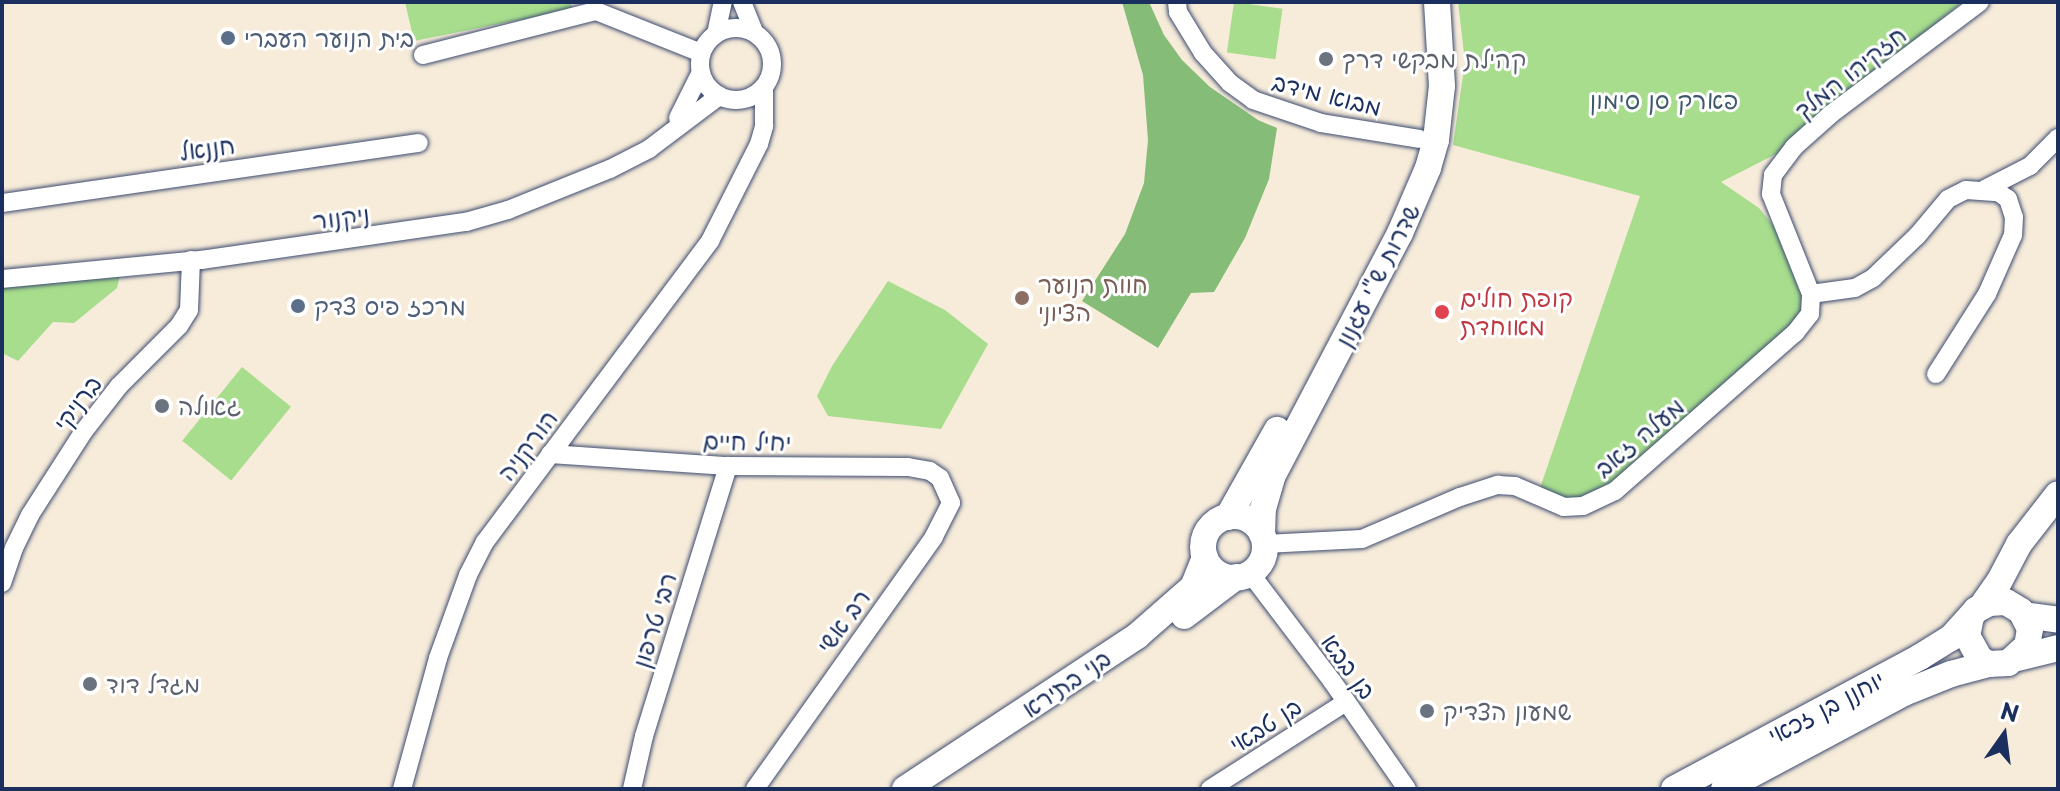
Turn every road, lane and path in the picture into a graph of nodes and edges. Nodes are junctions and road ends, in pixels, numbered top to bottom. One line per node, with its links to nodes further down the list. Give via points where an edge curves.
1 (723, 2): 8 (street)
2 (742, 2): 7 (street)
3 (1177, 2): 16 (street, מבוא מידב, via 1203,53 1253,100 1321,123)
4 (1420, 2): 16 (street, שדרות ש"י עגנון, via 1427,68)
5 (1437, 2): 30 (street, שדרות ש"י עגנון, via 1442,86 1428,168 1400,233 1273,475 1263,509)
6 (1980, 2): 23 (street, חזקיהו המלך, via 1794,147 1773,175 1771,194)
7 (754, 32): 8 (street, via 735,27); 11 (street, via 772,58)
8 (716, 34): 10 (street)
9 (423, 55): 10 (street, via 596,11)
10 (701, 63): 12 (street, via 711,90); 14 (street, ניקנור, via 693,93)
11 (764, 88): 13 (street); 18 (street, הורקניה, via 764,126)
12 (719, 96): 13 (street); 14 (street, ניקנור)
13 (739, 100): 18 (street, הורקניה, via 754,124)
14 (667, 134): 21 (street, ניקנור, via 610,169 466,222)
15 (2058, 138): 19 (street, via 2030,166)
16 (1420, 139): 29 (street, שדרות ש"י עגנון, via 1388,226)
17 (419, 143): 20 (street, חננאל)
18 (752, 161): 25 (street, הורקניה, via 710,241)
19 (1985, 189): 23 (street, via 1948,199 1873,278 1855,288); 24 (street, via 2008,199 2013,235 1987,294)
20 (2, 203)
21 (191, 260): 22 (street, ניקנור); 34 (street, ברניקי, via 189,310 84,431 30,515)
22 (2, 279)
23 (1811, 294): 30 (street, מעלה זאב, via 1810,314 1795,333 1615,491 1597,501 1564,507 1515,486 1498,485 1362,539)
24 (1936, 374)
25 (550, 454): 26 (street, יחיל חיים); 42 (street, הורקניה, via 495,526 468,575 438,658)
26 (728, 466): 27 (street, יחיל חיים, via 908,467); 43 (street, רבי טרפון)
27 (940, 478): 44 (street, רב אשי, via 951,503 934,537)
28 (2058, 494): 32 (street, יוחנן בן זכאי, via 2019,544)
29 (1228, 517): 30 (street, via 1248,519); 31 (street, via 1208,530)
30 (1263, 539): 33 (street, via 1261,561)
31 (1205, 557): 33 (street, via 1218,573); 45 (street, בני בתירא, via 1193,587 1137,636)
32 (2005, 573): 35 (street, via 2006,595); 36 (street, יוחנן בן זכאי)
33 (1243, 575): 41 (street, בן בבא); 46 (street, בני בתירא, via 1096,684)
34 (2, 583)
35 (2018, 610): 36 (street, via 1995,602); 37 (street); 39 (street, via 2030,636)
36 (1977, 611): 40 (street, via 1967,631 1968,642); 49 (street, יוחנן בן זכאי, via 1929,652)
37 (2058, 620)
38 (2058, 648): 39 (street)
39 (2018, 658): 40 (street)
40 (1989, 664): 50 (street, יוחנן בן זכאי, via 1904,693)
41 (1346, 702): 47 (street, בן טבאי); 48 (street, בן בבא)
42 (402, 789)
43 (632, 789)
44 (755, 789)
45 (905, 789)
46 (932, 789)
47 (1210, 789)
48 (1407, 789)
49 (1674, 789)
50 (1724, 789)

